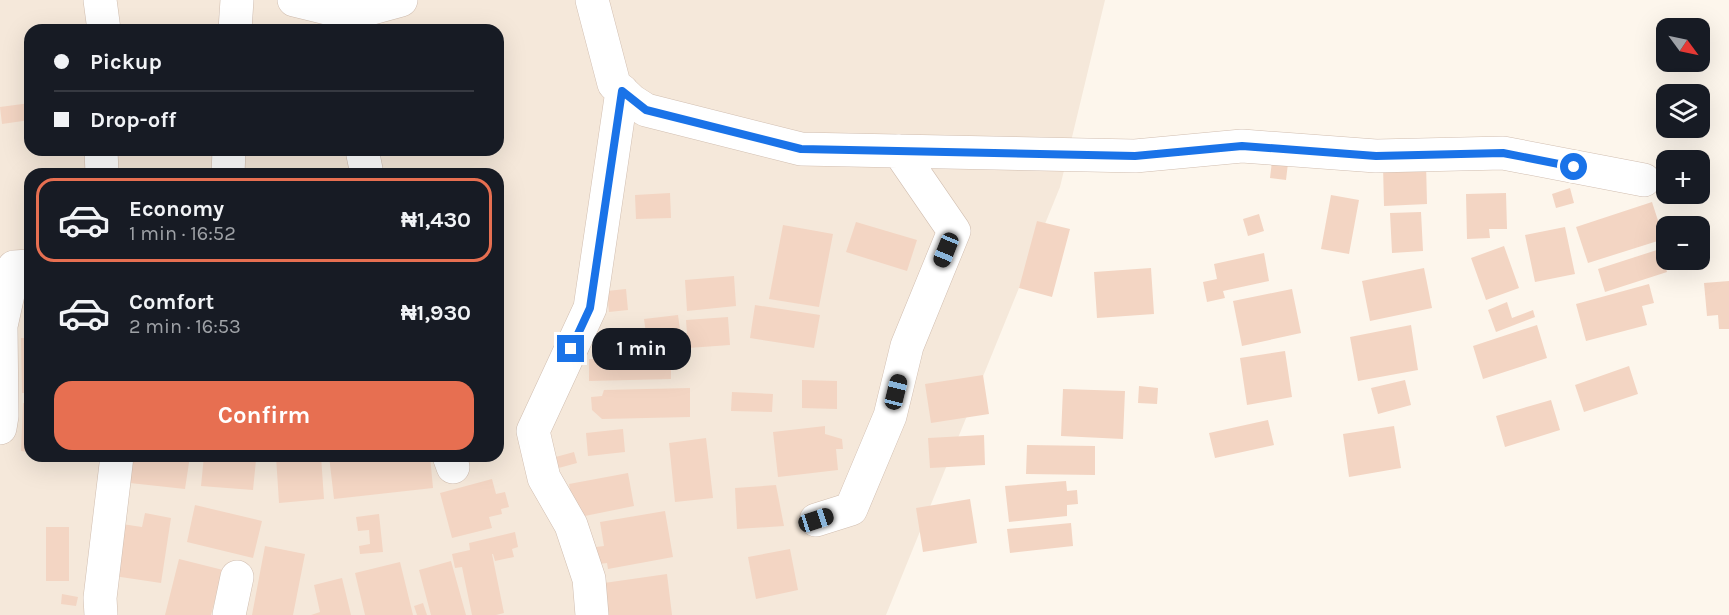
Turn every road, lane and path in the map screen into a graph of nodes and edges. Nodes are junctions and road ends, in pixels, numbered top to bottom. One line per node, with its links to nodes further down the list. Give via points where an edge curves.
1 (100, 0): 6 (street)
2 (237, 0): 7 (street)
3 (401, 0): 5 (street, via 361,11)
4 (592, 0): 8 (street, via 610,74)
5 (313, 8)
6 (103, 24)
7 (235, 24)
8 (622, 91): 9 (street, via 646,110 801,149); 18 (street, via 590,308 533,431 544,478 571,525 589,579)
9 (899, 151): 10 (street, via 1135,156 1242,146 1376,156 1503,153); 14 (street, via 954,231 907,346 890,416 851,509)
10 (1644, 180)
11 (24, 266): 12 (street, via 14,267 1,326)
12 (0, 428)
13 (116, 462): 16 (street)
14 (816, 520)
15 (237, 577): 17 (street)
16 (101, 615)
17 (229, 615)
18 (592, 615)

